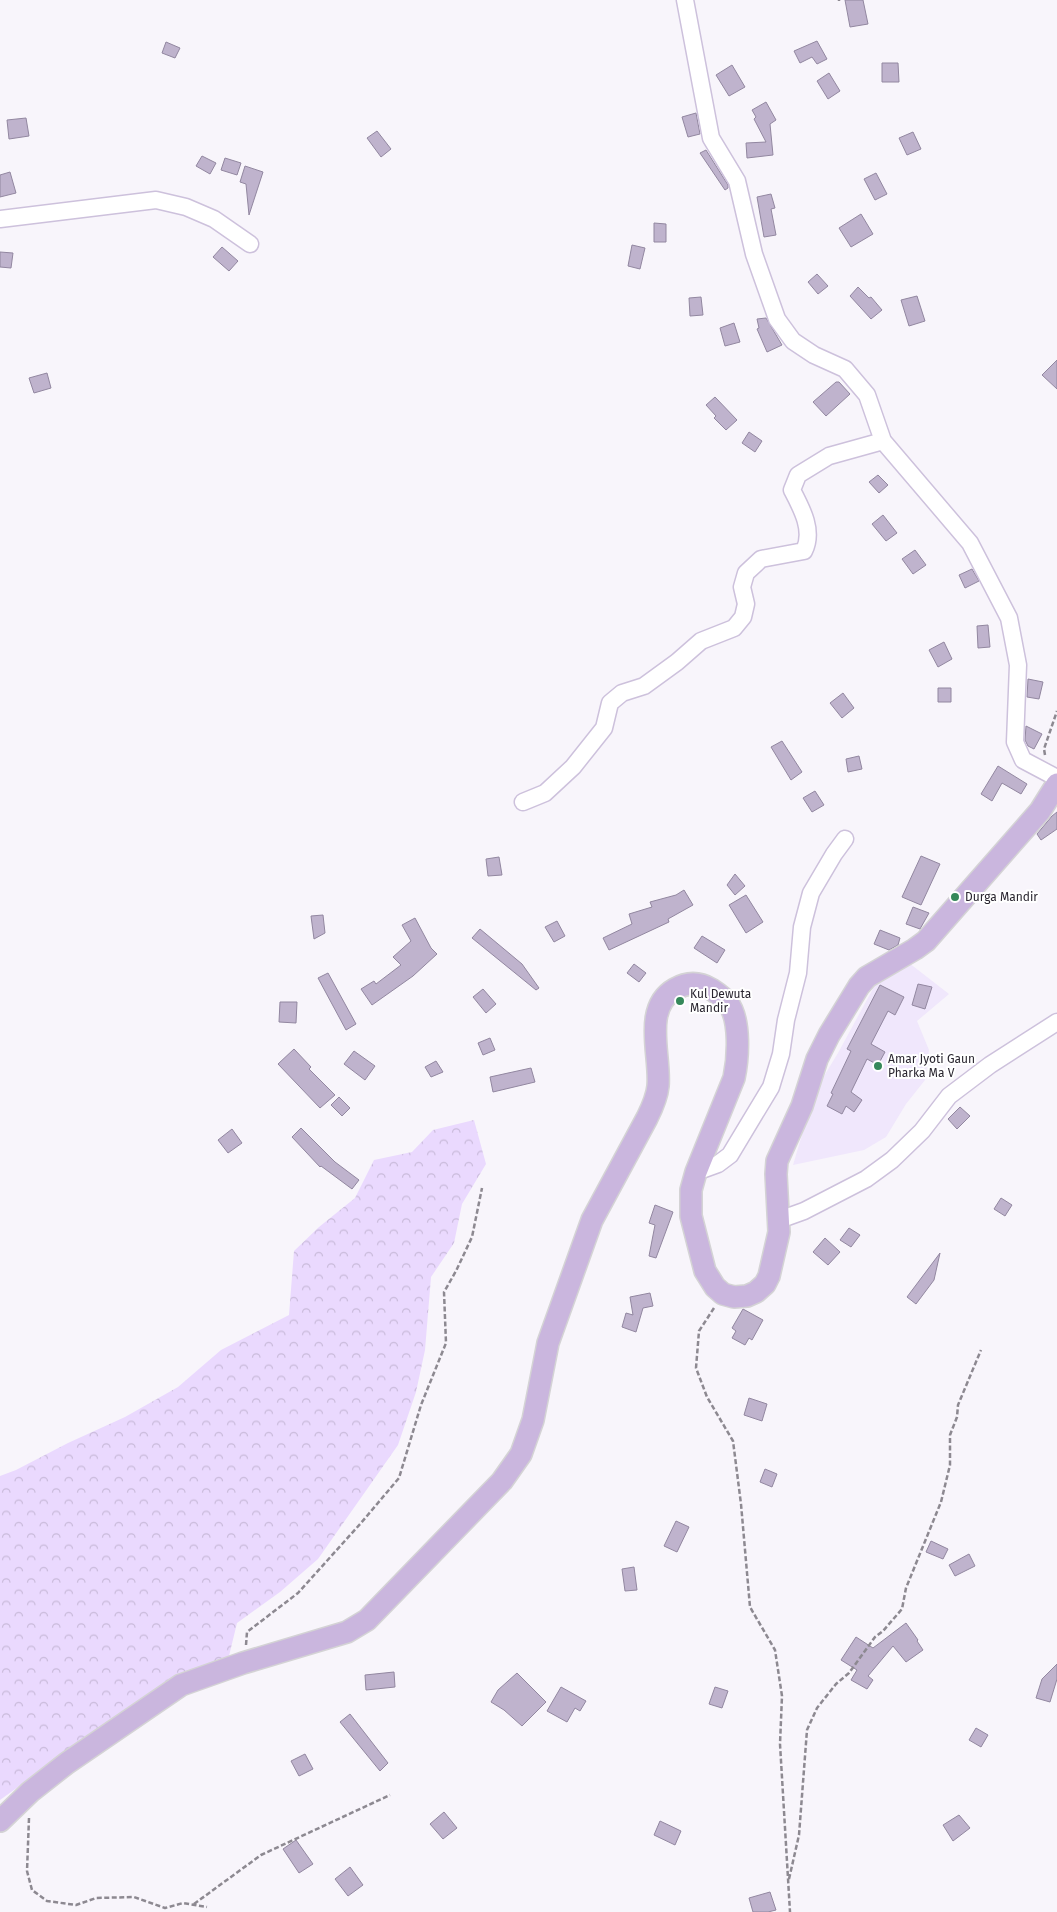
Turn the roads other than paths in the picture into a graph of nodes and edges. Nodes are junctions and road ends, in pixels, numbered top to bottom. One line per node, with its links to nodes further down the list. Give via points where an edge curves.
1 (685, 0): 4 (street, via 711,138 737,181 754,254 777,319 793,341 845,369 867,395)
2 (0, 219): 3 (street, via 156,200 186,207 214,219)
3 (250, 244)
4 (883, 441): 5 (street, via 970,543 1009,618 1018,665 1015,742 1023,760); 6 (street, via 829,456 798,475 792,490 807,525 808,542 804,552 761,559 746,573 742,587 746,604 744,618 734,628 701,642 644,686 622,693 610,703 604,728 573,767 545,794)
5 (1054, 779): 10 (main road, via 1040,811 926,940 867,977 854,994 817,1059 802,1106 777,1161)
6 (523, 802)
7 (845, 839): 9 (street, via 811,893 802,927 798,973 771,1087 730,1155 718,1164)
8 (1057, 1022): 10 (street, via 983,1070 950,1096 922,1131 866,1179 804,1211)
9 (696, 1172): 10 (main road, via 691,1190 691,1216 696,1240 706,1271 714,1287 723,1294 747,1296 765,1284 775,1255); 11 (main road, via 738,1062 734,1013 717,992 699,983 673,989 660,1006 655,1025 659,1081 654,1102 592,1220 548,1343 533,1420 521,1454 502,1481 367,1620 347,1632 181,1685 67,1763)
10 (779, 1220)
11 (0, 1821)

